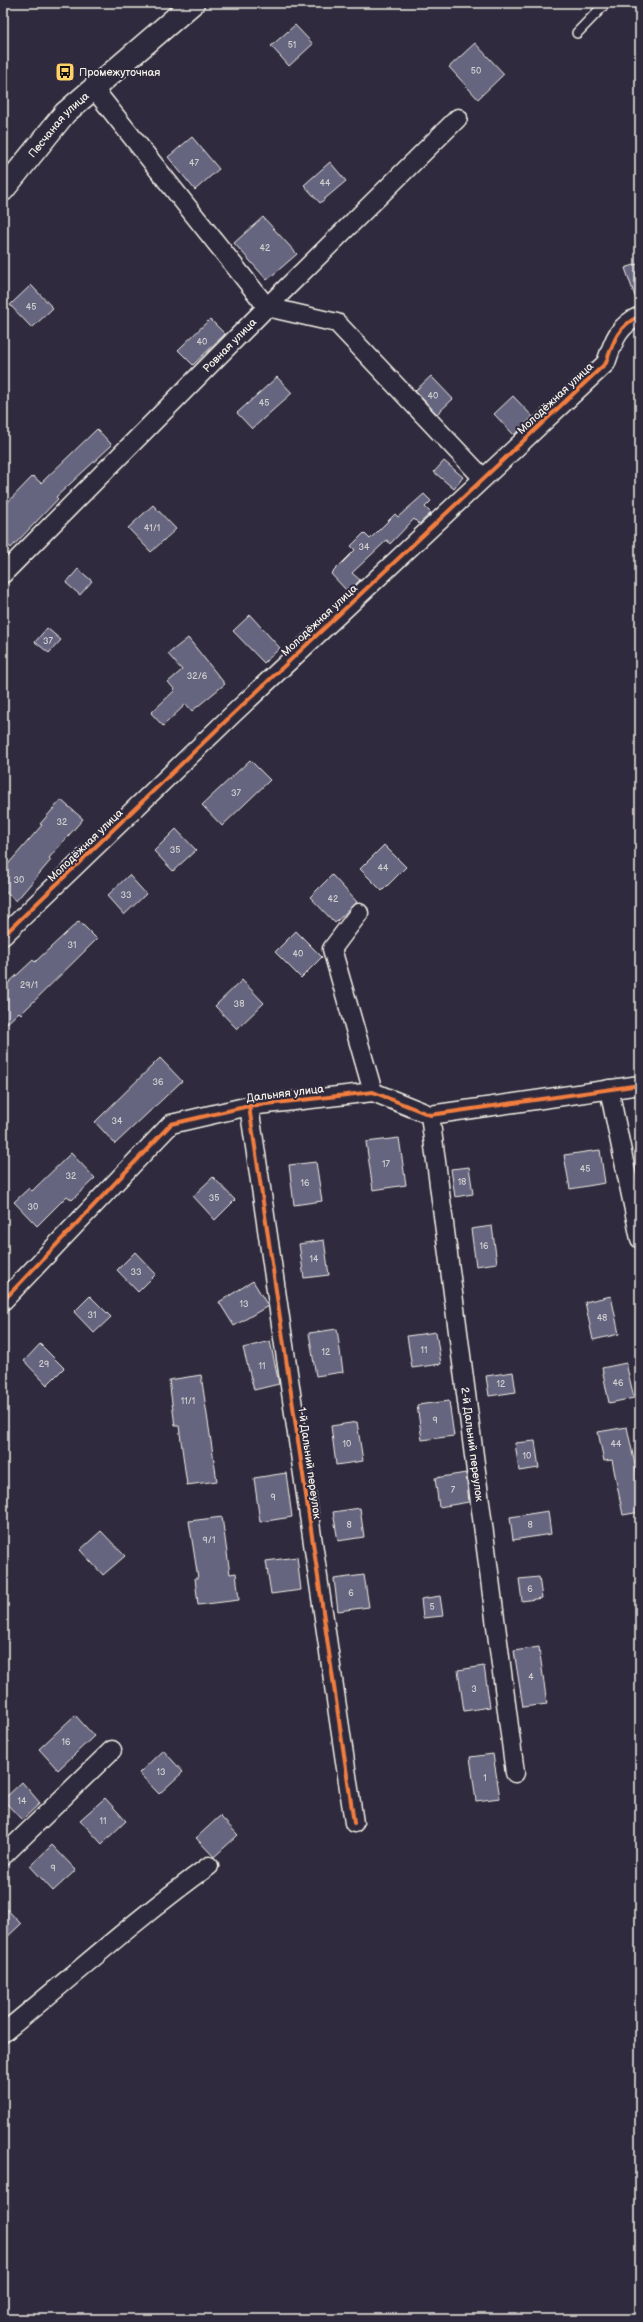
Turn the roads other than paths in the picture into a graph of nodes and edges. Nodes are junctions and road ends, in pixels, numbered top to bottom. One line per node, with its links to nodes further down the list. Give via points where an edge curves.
1 (193, 3): 4 (street, Песчаная улица)
2 (606, 3): 3 (lane)
3 (577, 34)
4 (94, 89): 6 (street, Песчаная улица, via 65,113); 7 (street)
5 (458, 118): 7 (street, Ровная улица)
6 (3, 190)
7 (267, 307): 9 (street, via 337,323); 10 (street, Ровная улица)
8 (640, 316): 9 (street, Молодёжная улица, via 624,326 615,336 606,363)
9 (483, 478): 12 (street, Молодёжная улица)
10 (3, 574)
11 (359, 913): 15 (street, via 332,949)
12 (3, 936)
13 (640, 1085): 14 (street, Дальняя улица)
14 (609, 1088): 17 (street, Дальняя улица); 18 (street)
15 (373, 1092): 16 (street, Дальняя улица); 17 (street, Дальняя улица)
16 (249, 1106): 19 (street, Дальняя улица, via 171,1124); 22 (street, 1-й Дальний переулок)
17 (430, 1114): 21 (street, 2-й Дальний переулок)
18 (640, 1239)
19 (3, 1301)
20 (112, 1750): 23 (street)
21 (515, 1773)
22 (354, 1823)
23 (3, 1856)
24 (209, 1866): 25 (street, via 160,1901 104,1951)
25 (3, 2033)

